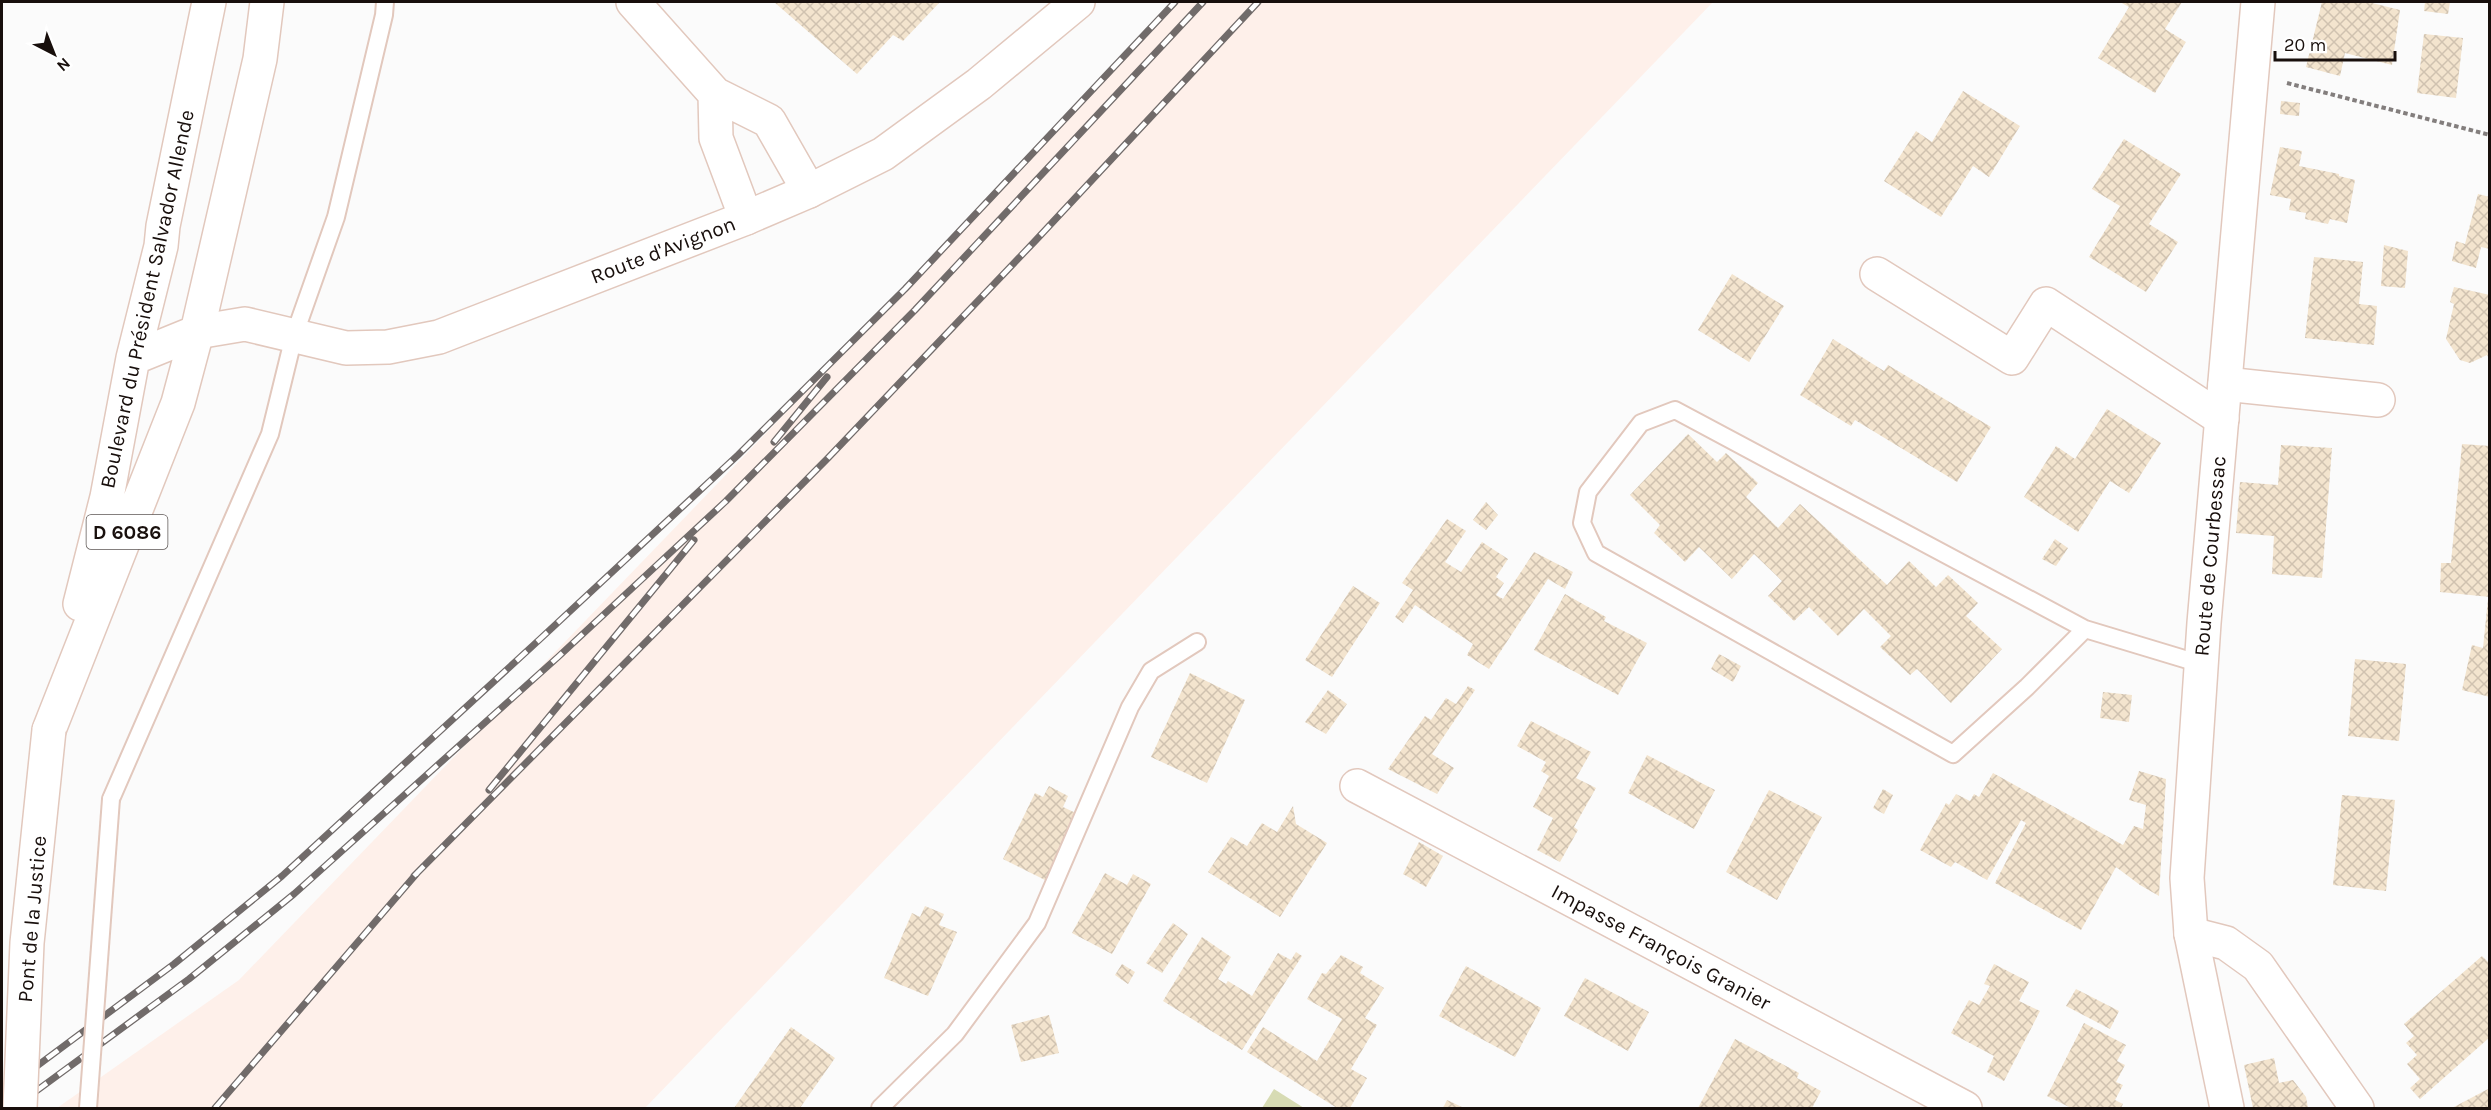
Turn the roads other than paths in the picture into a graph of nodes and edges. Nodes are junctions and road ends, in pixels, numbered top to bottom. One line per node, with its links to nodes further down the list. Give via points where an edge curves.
1 (209, 2): 13 (street, Boulevard du Président Salvador Allende / D 6086, via 161,246)
2 (267, 2): 11 (street, Boulevard du Président Salvador Allende / D 6086, via 260,59)
3 (385, 2): 12 (lane, via 336,217)
4 (1078, 2): 8 (street, Route d'Avignon, via 979,84 883,154)
5 (2258, 2): 14 (street, Route de Courbessac)
6 (648, 7): 7 (street)
7 (715, 94): 8 (street, via 769,121); 9 (street, via 716,138)
8 (809, 191): 9 (street, Route d'Avignon)
9 (746, 218): 12 (street, Route d'Avignon, via 439,337 388,347 346,348)
10 (1877, 274): 16 (street, via 2012,358 2046,304)
11 (196, 332): 12 (street, Route d'Avignon, via 245,324); 13 (street, Route d'Avignon); 20 (street, Boulevard du Président Salvador Allende / D 6086, via 178,403)
12 (294, 336): 24 (lane, bridge, via 270,434 111,800)
13 (133, 358): 20 (street, Boulevard du Président Salvador Allende / D 6086, via 107,497)
14 (2225, 384): 15 (street); 16 (street, Route de Courbessac)
15 (2378, 400)
16 (2222, 419): 19 (street, Route de Courbessac)
17 (2085, 629): 17 (lane, via 1953,754 1596,553 1582,524 1588,492 1641,423 1675,410); 19 (lane)
18 (1197, 642): 25 (lane, via 1151,672 1130,707 1037,923 955,1034)
19 (2201, 664): 22 (street, Route de Courbessac, via 2187,879)
20 (49, 730): 23 (street, Pont de la Justice / D 6086, bridge, via 27,943)
21 (1357, 786): 26 (street, Impasse François Granier)
22 (2191, 934): 27 (street, Route de Courbessac); 28 (street, via 2226,943 2258,966)
23 (21, 1108)
24 (88, 1108)
25 (880, 1108)
26 (1965, 1108)
27 (2228, 1108)
28 (2358, 1108)

